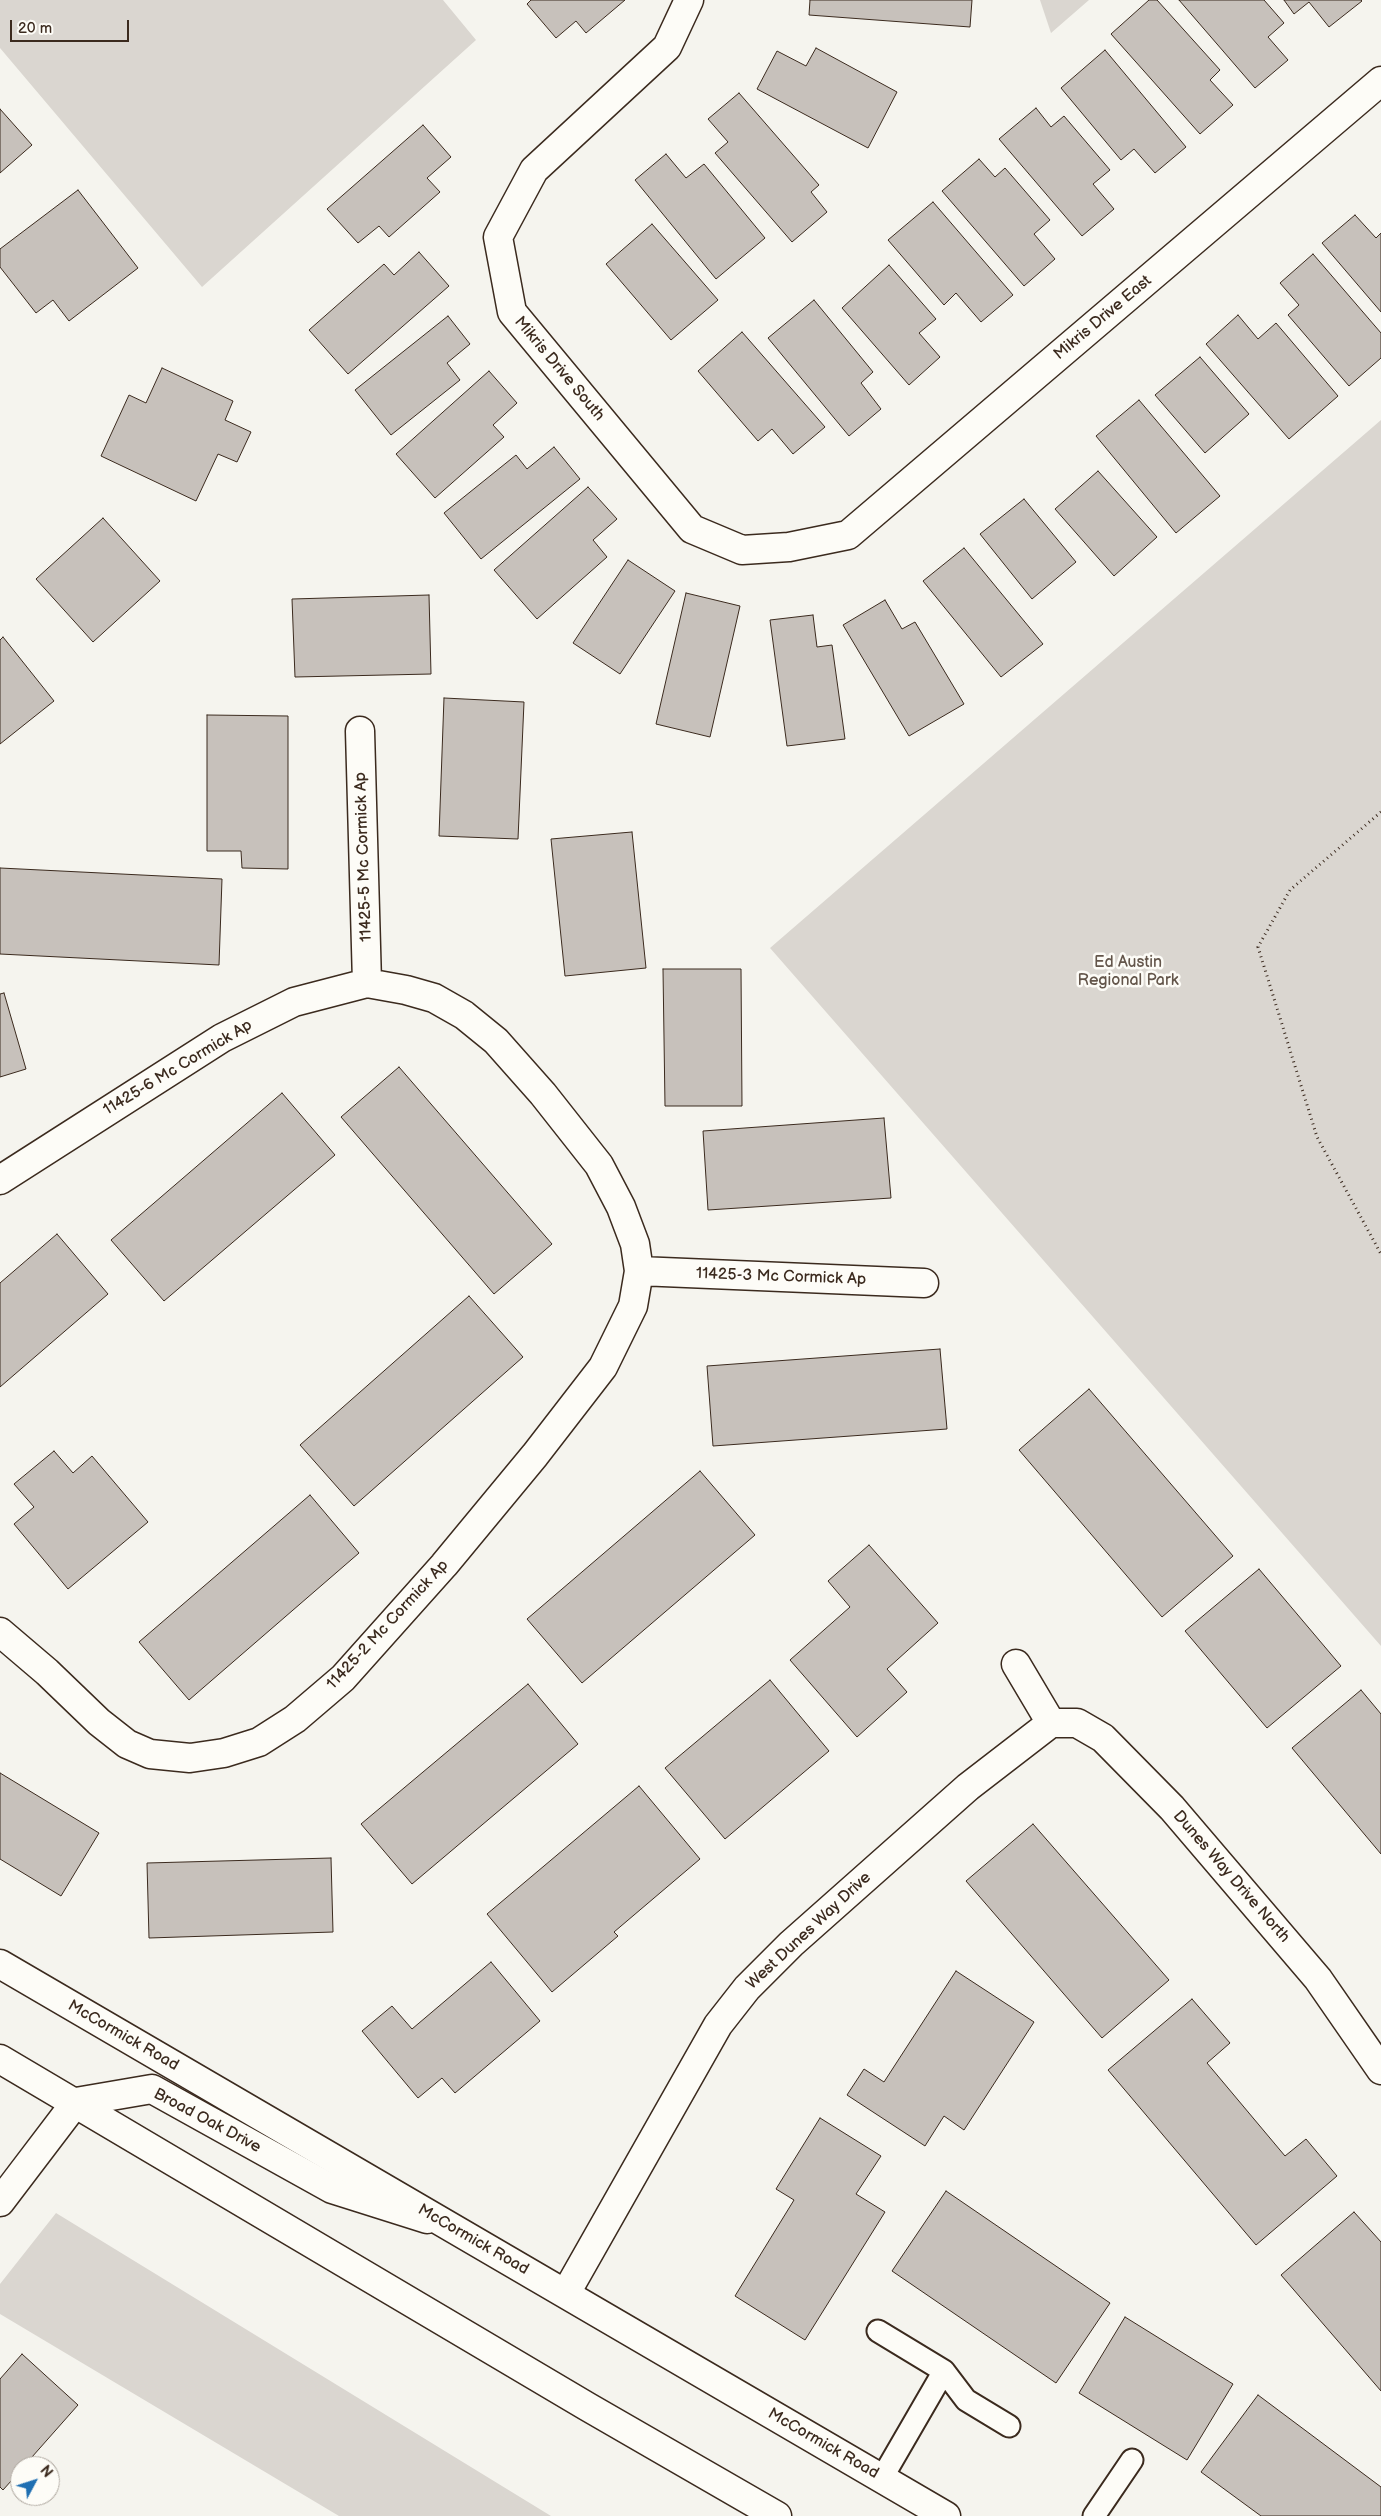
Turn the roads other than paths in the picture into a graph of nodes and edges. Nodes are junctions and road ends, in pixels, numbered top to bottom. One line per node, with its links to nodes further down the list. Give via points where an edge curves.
1 (689, 0): 3 (street, Mikris Drive South, via 668,47 534,170 498,237 512,312 692,529 742,550)
2 (1381, 81): 3 (street, Mikris Drive East, via 848,535)
3 (819, 541)
4 (360, 731): 5 (street, 11425-5 Mc Cormick Ap)
5 (367, 983): 6 (street, 11425-6 Mc Cormick Ap, via 294,1002 222,1038); 7 (street, 11425-2 Mc Cormick Ap, via 434,998 464,1015 496,1041 543,1094 598,1165 621,1207 635,1244)
6 (0, 1180)
7 (639, 1271): 8 (street, 11425-3 Mc Cormick Ap); 9 (street, 11425-2 Mc Cormick Ap, via 633,1306 603,1367 535,1455 444,1565 343,1678 295,1719 259,1742 224,1753 190,1758 150,1754 127,1744 98,1722 47,1672)
8 (924, 1282)
9 (2, 1639)
10 (1016, 1664): 11 (street)
11 (1051, 1723): 14 (street, Dunes Way Drive North, via 1077,1723 1103,1738 1172,1808 1318,1979); 18 (street, West Dunes Way Drive, via 968,1787 791,1944 747,1988 718,2025)
12 (0, 1964): 17 (street, McCormick Road)
13 (0, 2059): 15 (street)
14 (1381, 2070)
15 (76, 2102): 16 (street); 17 (street, Broad Oak Drive, via 152,2089 332,2189); 24 (street, via 588,2407)
16 (0, 2202)
17 (449, 2226): 18 (street, McCormick Road)
18 (566, 2293): 23 (street, McCormick Road)
19 (878, 2331): 20 (lane)
20 (944, 2371): 21 (lane, via 966,2400); 23 (lane)
21 (1009, 2426)
22 (1132, 2460): 26 (lane)
23 (882, 2478): 25 (street, McCormick Road)
24 (778, 2516)
25 (946, 2516)
26 (1094, 2516)

